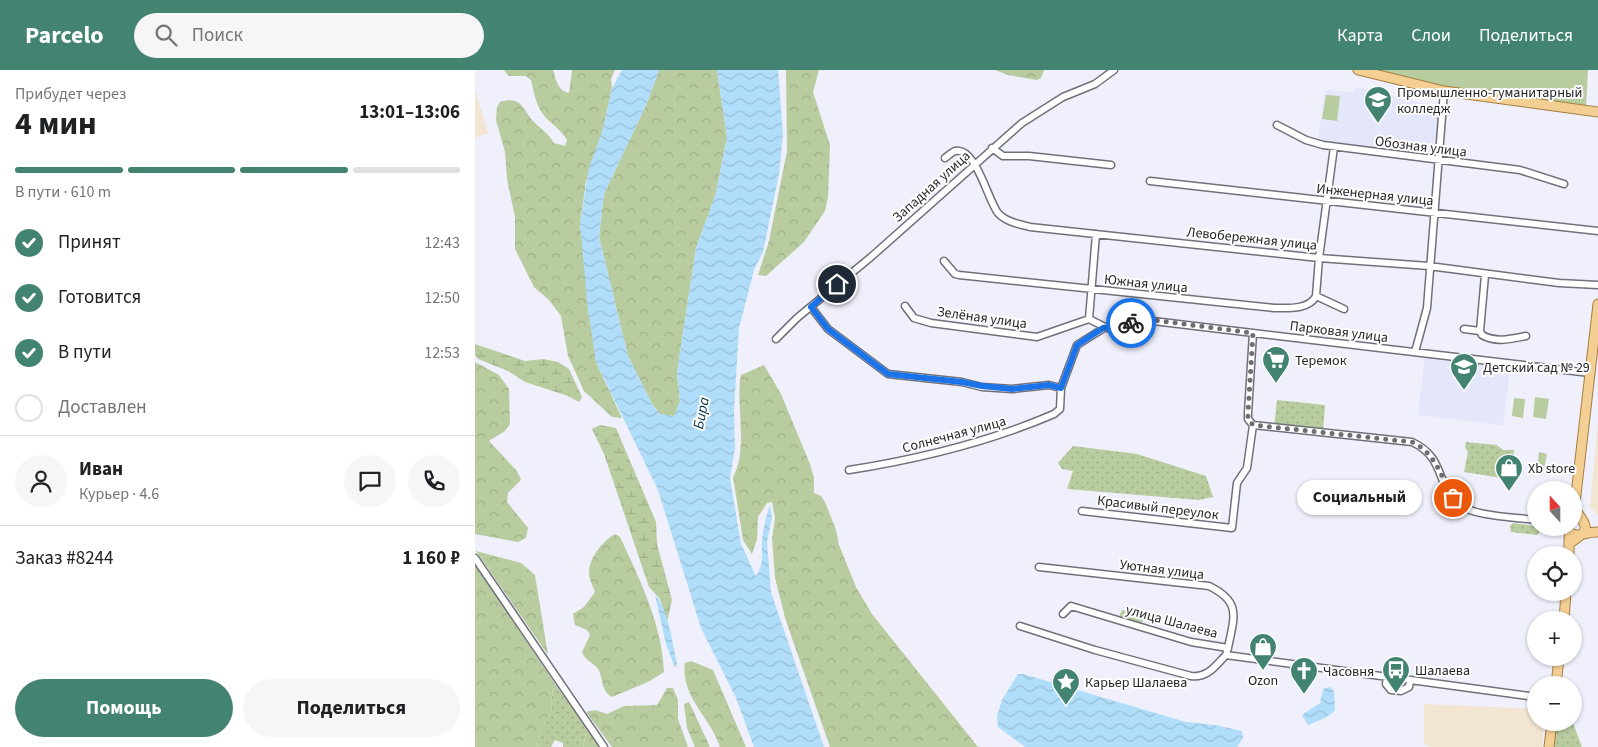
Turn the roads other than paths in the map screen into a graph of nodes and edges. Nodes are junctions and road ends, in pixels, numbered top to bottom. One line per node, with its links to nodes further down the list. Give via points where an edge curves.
1 (1114, 70): 8 (street, Западная улица, via 1095,84 1037,112)
2 (1358, 70): 3 (main road)
3 (1371, 72): 4 (main road)
4 (1444, 91): 5 (main road); 10 (street)
5 (1598, 112)
6 (1277, 125): 7 (street, Обозная улица, via 1306,140)
7 (1334, 147): 10 (street, Обозная улица); 15 (street)
8 (992, 148): 11 (street, Западная улица); 12 (street, via 1003,156)
9 (945, 158): 11 (street, via 955,151 961,152)
10 (1439, 161): 14 (street, Обозная улица, via 1520,170); 16 (street)
11 (977, 165): 18 (street, Левобережная улица, via 993,204 1006,219 1030,227); 28 (street, Западная улица)
12 (1111, 165)
13 (1150, 181): 15 (street, Инженерная улица)
14 (1564, 184)
15 (1326, 201): 16 (street, Инженерная улица); 19 (street)
16 (1434, 213): 17 (street, Инженерная улица); 21 (street)
17 (1598, 231)
18 (1097, 234): 19 (street, Левобережная улица); 24 (street)
19 (1319, 258): 21 (street, Левобережная улица); 25 (street)
20 (943, 261): 24 (street, Южная улица, via 959,275)
21 (1429, 266): 22 (street, Левобережная улица); 37 (street, via 1427,308)
22 (1485, 275): 23 (street, Левобережная улица); 33 (street)
23 (1598, 285)
24 (1090, 289): 25 (street, Южная улица, via 1281,308 1309,304); 30 (street)
25 (1316, 296): 29 (street)
26 (1598, 304): 38 (main road)
27 (905, 306): 30 (street, Зелёная улица, via 914,318 931,323 1037,337)
28 (811, 307): 36 (street, Западная улица); 39 (street, via 828,329 888,374 1012,389 1049,385)
29 (1344, 309)
30 (1089, 319): 31 (street)
31 (1103, 328): 34 (street, Парковая улица, via 1122,327 1137,320); 39 (street, via 1077,345)
32 (1464, 329): 33 (street)
33 (1481, 331): 35 (street, via 1482,335 1491,338 1510,340)
34 (1253, 333): 37 (street, Парковая улица); 40 (street, via 1248,413)
35 (1526, 336)
36 (776, 339)
37 (1415, 352): 38 (street, Парковая улица)
38 (1590, 373): 42 (main road)
39 (1061, 388): 41 (street, Солнечная улица, via 1060,409 1006,434 892,463)
40 (1253, 425): 43 (street, Красивый переулок, via 1247,468 1237,483 1232,528); 44 (street, via 1412,442 1422,447 1435,461 1453,498 1467,509)
41 (849, 470)
42 (1578, 481)
43 (1082, 511)
44 (1527, 519)
45 (1584, 520): 46 (main road); 48 (main road)
46 (1598, 526)
47 (1598, 532): 48 (main road)
48 (1583, 535)
49 (1568, 536): 51 (main road)
50 (1582, 536): 51 (main road)
51 (1570, 544)
52 (475, 558): 61 (street)
53 (1039, 567): 56 (street, Уютная улица, via 1209,586 1224,594 1235,615)
54 (1063, 614): 56 (street, улица Шалаева, via 1071,606)
55 (1020, 626): 56 (street, via 1191,676 1207,674)
56 (1227, 651): 57 (street, улица Шалаева)
57 (1387, 677): 58 (street, улица Шалаева); 58 (street, via 1386,684 1391,690 1401,691 1409,687)
58 (1410, 681): 59 (street, улица Шалаева)
59 (1527, 697)
60 (1550, 731): 62 (main road)
61 (604, 747)
62 (1549, 747)

